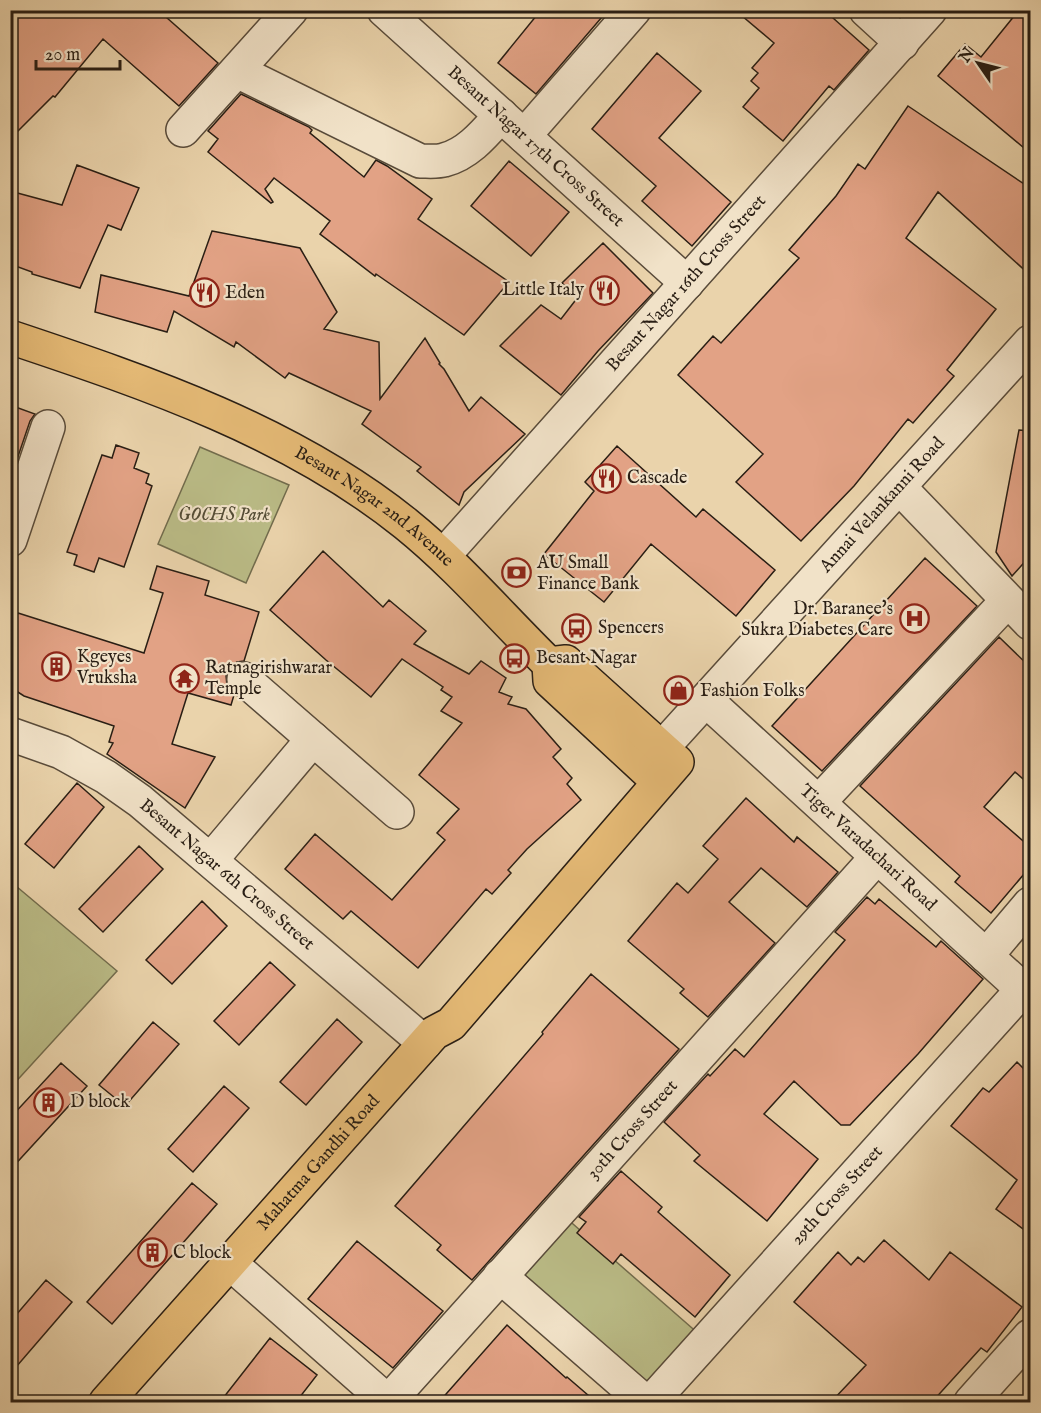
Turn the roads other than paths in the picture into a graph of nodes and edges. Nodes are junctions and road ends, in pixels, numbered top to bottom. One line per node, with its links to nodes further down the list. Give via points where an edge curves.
1 (291, 10): 7 (street)
2 (384, 10): 8 (street, Besant Nagar 17th Cross Street)
3 (634, 10): 8 (street)
4 (866, 10): 6 (street)
5 (930, 10): 6 (street, Besant Nagar 16th Cross Street)
6 (902, 43): 10 (street, Besant Nagar 16th Cross Street)
7 (237, 70): 8 (street, via 420,161 443,161); 9 (street)
8 (512, 126): 10 (street, Besant Nagar 17th Cross Street)
9 (183, 130)
10 (687, 283): 17 (street, Besant Nagar 16th Cross Street)
11 (10, 337): 17 (main road, Besant Nagar 2nd Avenue, via 172,394 273,440 367,496)
12 (1030, 342): 15 (street, Annai Velankanni Road)
13 (1030, 364): 15 (street, Annai Velankanni Road)
14 (48, 428): 16 (street)
15 (903, 493): 18 (street); 20 (street, Annai Velankanni Road)
16 (10, 540)
17 (444, 555): 23 (main road, Besant Nagar 2nd Avenue, via 549,664 550,681)
18 (1019, 612): 24 (street)
19 (244, 679): 22 (street)
20 (714, 707): 23 (street, Annai Velankanni Road); 24 (street, Tiger Varadachari Road)
21 (10, 734): 27 (street, Besant Nagar 6th Cross Street, via 61,752 106,777)
22 (314, 739): 25 (street); 27 (street)
23 (660, 766): 31 (main road, Mahatma Gandhi Road, via 450,1024)
24 (819, 802): 26 (street, Tiger Varadachari Road)
25 (397, 812)
26 (877, 857): 29 (street, Tiger Varadachari Road); 33 (street, 30th Cross Street)
27 (211, 860): 31 (street, Besant Nagar 6th Cross Street)
28 (1030, 904): 29 (street)
29 (986, 956): 30 (street, Tiger Varadachari Road)
30 (1027, 993): 38 (street, 29th Cross Street)
31 (430, 1038): 32 (main road, Mahatma Gandhi Road)
32 (230, 1263): 35 (main road, Mahatma Gandhi Road); 36 (street)
33 (500, 1276): 36 (street, 30th Cross Street); 37 (street)
34 (1030, 1336): 39 (street)
35 (106, 1402)
36 (388, 1402)
37 (645, 1402)
38 (651, 1402)
39 (971, 1402)

